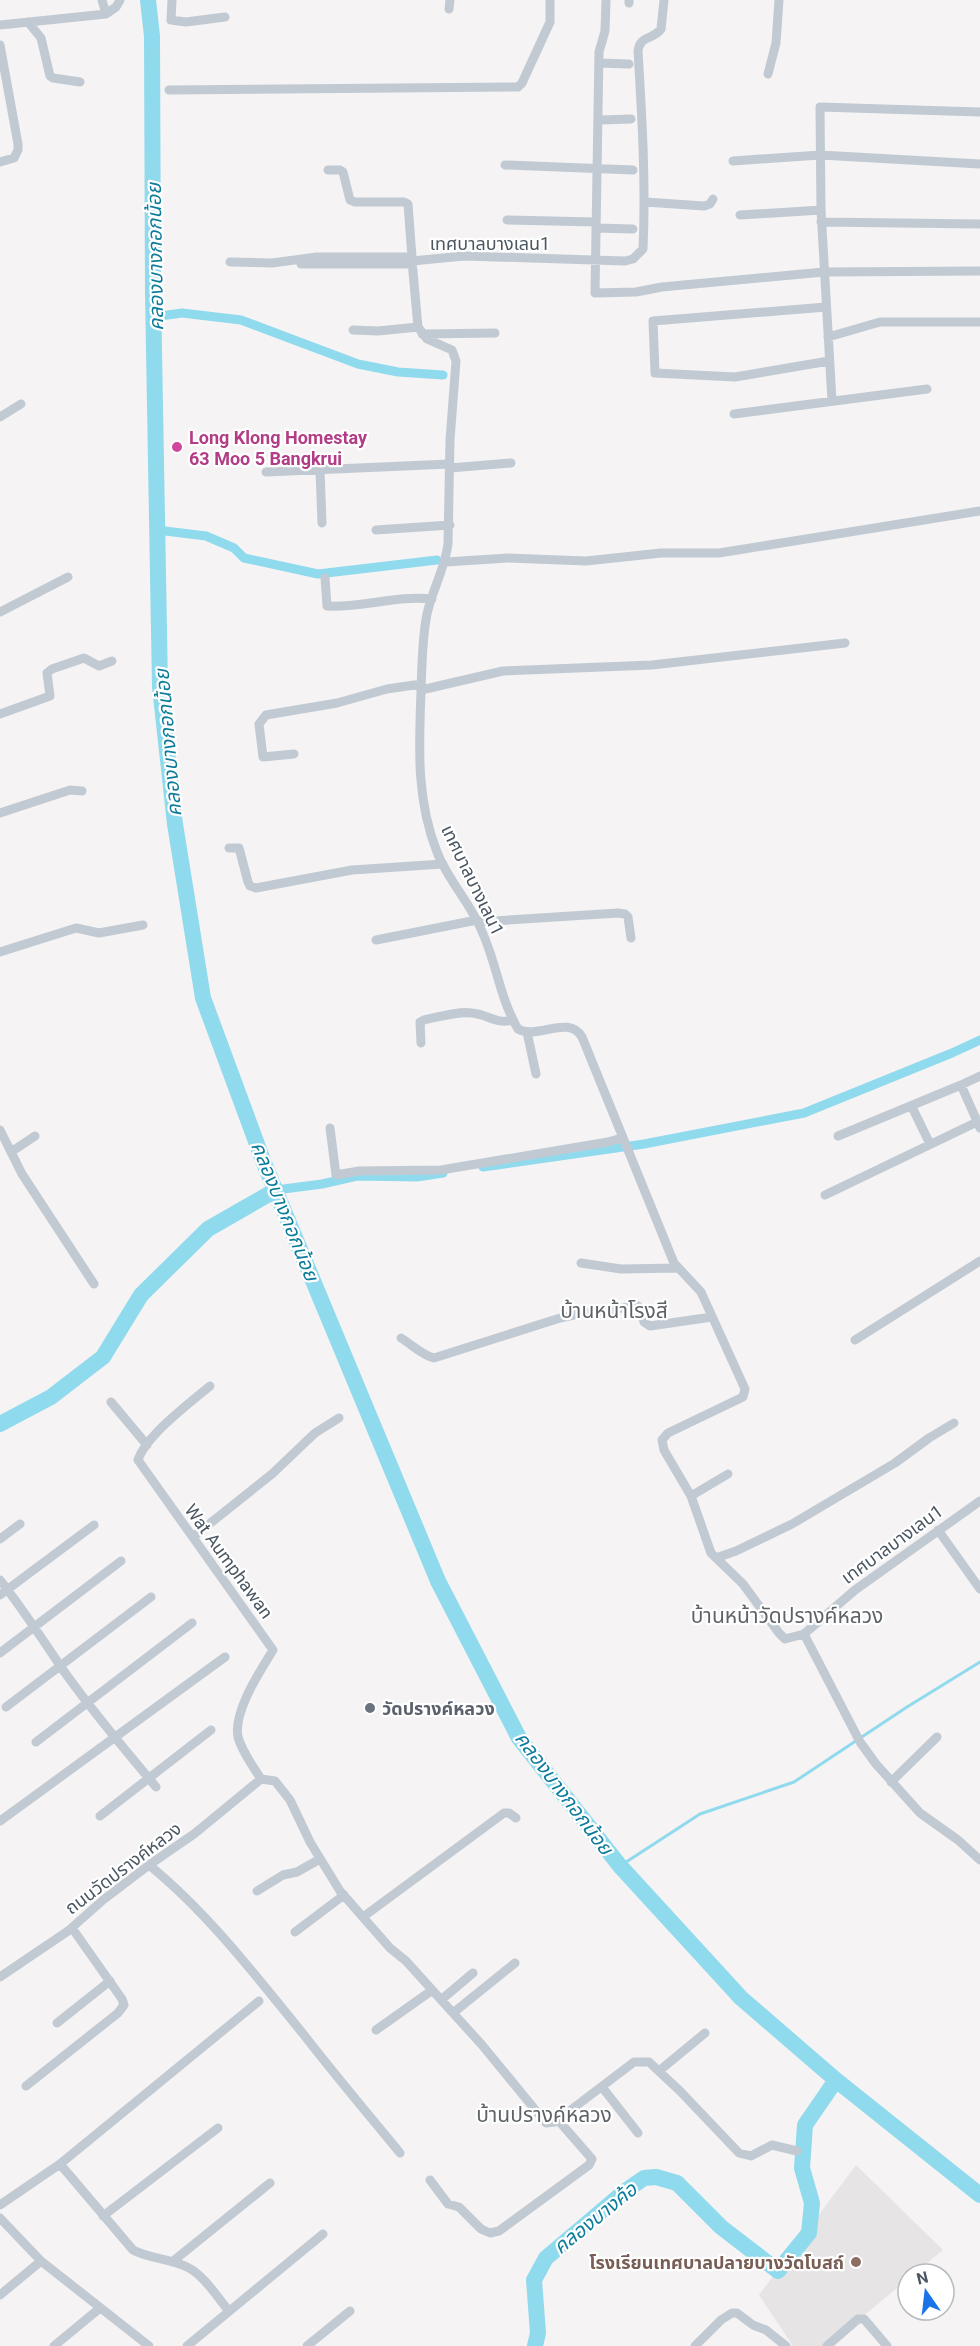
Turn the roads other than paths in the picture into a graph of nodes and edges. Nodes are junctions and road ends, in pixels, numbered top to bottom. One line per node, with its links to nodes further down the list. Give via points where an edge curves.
1 (102, 0): 8 (street)
2 (120, 0): 8 (street)
3 (172, 0): 9 (street, via 171,20)
4 (550, 0): 17 (street, via 550,22 518,87)
5 (606, 0): 13 (street)
6 (664, 0): 30 (street, เทศบาลบางเลน1, via 661,29 643,39 638,51)
7 (780, 0): 15 (street)
8 (106, 14): 10 (street)
9 (225, 17)
10 (28, 22): 11 (street); 16 (street, via 41,38 50,76)
11 (0, 25)
12 (0, 45): 23 (street, via 18,144 14,158)
13 (599, 63): 14 (street); 20 (street)
14 (629, 64)
15 (768, 74)
16 (80, 82)
17 (169, 90)
18 (980, 112): 21 (street, via 820,106)
19 (631, 119): 20 (street)
20 (600, 120): 26 (street)
21 (820, 155): 22 (street); 24 (street); 31 (street)
22 (733, 161)
23 (0, 162)
24 (980, 164)
25 (505, 165): 26 (street)
26 (597, 168): 27 (street); 36 (street)
27 (633, 170)
28 (328, 171): 39 (street, via 343,172 350,200 408,204)
29 (713, 199): 30 (street, via 704,206)
30 (645, 202): 38 (street, เทศบาลบางเลน1, via 643,249 638,255 624,261)
31 (821, 210): 32 (street); 34 (street)
32 (740, 214)
33 (507, 220): 36 (street)
34 (821, 222): 35 (street); 42 (street)
35 (980, 224)
36 (596, 225): 37 (street); 38 (street)
37 (633, 229)
38 (595, 260): 39 (street, เทศบาลบางเลน1, via 464,256); 42 (street, via 595,293)
39 (412, 261): 40 (street, via 317,258); 46 (street, เทศบาลบางเลน1)
40 (230, 262)
41 (979, 271): 42 (street)
42 (824, 272): 43 (street)
43 (826, 307): 48 (street); 49 (street, via 653,321 655,373 735,376)
44 (980, 322): 48 (street, via 879,322)
45 (353, 330): 46 (street)
46 (420, 331): 47 (street); 56 (street, เทศบาลบางเลน1, via 427,339 450,347 456,361)
47 (495, 333)
48 (828, 337): 49 (street)
49 (829, 361): 51 (street)
50 (927, 389): 51 (street)
51 (832, 401): 53 (street)
52 (21, 404): 54 (street)
53 (734, 414)
54 (0, 417)
55 (512, 463): 56 (street)
56 (450, 466): 57 (street); 61 (street, เทศบาลบางเลน1)
57 (320, 470): 58 (street); 60 (street)
58 (266, 472)
59 (980, 511): 63 (street, via 719,553 661,553 586,561)
60 (322, 523)
61 (450, 525): 62 (street); 63 (street, เทศบาลบางเลน1)
62 (376, 530)
63 (446, 560): 66 (street, เทศบาลบางเลน1)
64 (68, 577): 67 (street)
65 (326, 578): 66 (street, via 327,606)
66 (432, 599): 70 (street, เทศบาลบางเลน1, via 427,613)
67 (0, 612)
68 (845, 643): 70 (street, via 652,665 503,671)
69 (112, 662): 71 (street, via 99,666 84,658 52,669 47,672 50,696)
70 (421, 687): 72 (street, via 387,689 337,703 266,715 259,724 263,757); 76 (street, เทศบาลบางเลน1, via 418,751 424,812)
71 (0, 714)
72 (294, 754)
73 (82, 791): 74 (street, via 70,790)
74 (0, 813)
75 (229, 848): 76 (street, via 239,849 248,882 256,888 352,870)
76 (443, 864): 77 (street, เทศบาลบางเลน1)
77 (478, 921): 79 (street, via 618,913 628,917); 80 (street); 82 (street, เทศบาลบางเลน1)
78 (143, 925): 81 (street, via 99,933 76,928)
79 (631, 938)
80 (376, 940)
81 (0, 952)
82 (513, 1020): 83 (street, เทศบาลบางเลน1, via 518,1029); 84 (street, via 502,1023 468,1012 424,1020 420,1022)
83 (527, 1032): 85 (street); 94 (street, via 568,1027 579,1032)
84 (421, 1043)
85 (536, 1074)
86 (980, 1076): 87 (street)
87 (961, 1085): 88 (street); 89 (street)
88 (912, 1107): 93 (street); 95 (street)
89 (979, 1125): 95 (street)
90 (330, 1128): 94 (street, via 336,1175 441,1170)
91 (0, 1130): 96 (street)
92 (35, 1136): 96 (street)
93 (838, 1136)
94 (622, 1139): 100 (street)
95 (930, 1144): 97 (street)
96 (11, 1152): 101 (street)
97 (825, 1195)
98 (980, 1261): 104 (street)
99 (581, 1263): 100 (street, via 621,1269)
100 (678, 1268): 102 (street, via 701,1292)
101 (94, 1284)
102 (712, 1317): 103 (street, via 650,1326 644,1322 638,1306 583,1313 434,1358); 111 (street, via 746,1393 664,1436 664,1450)
103 (401, 1338)
104 (855, 1340)
105 (210, 1386): 109 (street)
106 (111, 1402): 109 (street)
107 (339, 1418): 116 (street, via 315,1432 272,1474)
108 (954, 1423): 118 (street, via 792,1524)
109 (147, 1445): 116 (street, Wat Aumphawan, via 141,1450 140,1466)
110 (728, 1474): 111 (street)
111 (691, 1496): 118 (street, via 711,1553)
112 (980, 1501): 115 (street, เทศบาลบางเลน1)
113 (20, 1524): 117 (street)
114 (94, 1525): 122 (street)
115 (938, 1530): 121 (street); 126 (street, เทศบาลบางเลน1, via 855,1590)
116 (193, 1537): 137 (street, Wat Aumphawan, via 273,1650 238,1715 238,1736)
117 (0, 1539)
118 (717, 1559): 126 (street, via 731,1570 785,1639)
119 (121, 1562): 125 (street)
120 (0, 1580): 122 (street)
121 (980, 1589)
122 (4, 1592): 125 (street)
123 (151, 1597): 129 (street)
124 (192, 1623): 130 (street)
125 (36, 1626): 127 (street); 129 (street)
126 (804, 1634): 138 (street, via 860,1742)
127 (0, 1653)
128 (225, 1658): 133 (street)
129 (60, 1665): 130 (street); 131 (street)
130 (88, 1703): 133 (street); 135 (street)
131 (6, 1707)
132 (211, 1730): 136 (street)
133 (114, 1737): 136 (street); 142 (street)
134 (937, 1737): 138 (street)
135 (36, 1742)
136 (149, 1779): 139 (street); 140 (street)
137 (261, 1779): 143 (street, via 275,1781 290,1800); 145 (street, ถนนวัดปรางค์หลวง)
138 (891, 1782): 144 (street, via 920,1813)
139 (156, 1787)
140 (100, 1816)
141 (516, 1818): 148 (street, via 504,1814)
142 (0, 1821)
143 (320, 1859): 146 (street); 147 (street)
144 (980, 1860)
145 (149, 1865): 149 (street, ถนนวัดปรางค์หลวง); 169 (street, via 172,1883 219,1933)
146 (257, 1891)
147 (344, 1895): 148 (street); 150 (street)
148 (363, 1917): 155 (street)
149 (72, 1928): 153 (street, ถนนวัดปรางค์หลวง); 154 (street)
150 (295, 1932)
151 (515, 1963): 158 (street)
152 (473, 1973): 156 (street)
153 (0, 1977)
154 (110, 1981): 159 (street); 163 (street, via 122,1999 123,2008)
155 (431, 1991): 156 (street); 160 (street)
156 (441, 2000): 158 (street)
157 (259, 2001): 170 (street)
158 (453, 2013): 165 (street, via 546,2122)
159 (57, 2023)
160 (376, 2030)
161 (705, 2034): 162 (street)
162 (659, 2071): 164 (street, via 649,2062 634,2062); 168 (street, via 739,2153 751,2156 772,2145)
163 (26, 2086)
164 (602, 2087): 165 (street); 167 (street)
165 (558, 2120): 171 (street, via 592,2159 589,2165 499,2231 489,2233 480,2229 459,2207 448,2204)
166 (218, 2128): 174 (street)
167 (638, 2133)
168 (798, 2151)
169 (400, 2153)
170 (60, 2164): 173 (street); 174 (street)
171 (430, 2180)
172 (270, 2183): 178 (street)
173 (0, 2205)
174 (103, 2216): 178 (street, via 133,2250)
175 (0, 2218): 177 (street)
176 (323, 2234): 181 (street)
177 (41, 2261): 179 (street); 180 (street)
178 (172, 2262): 181 (street, via 197,2274)
179 (0, 2295)
180 (99, 2308): 183 (street); 184 (street)
181 (229, 2311): 185 (street)
182 (350, 2312): 186 (street)
183 (54, 2346)
184 (149, 2346)
185 (187, 2346)
186 (307, 2346)
187 (695, 2346): 188 (street, via 721,2320 737,2313)
188 (786, 2346)
189 (827, 2346): 190 (street, via 858,2319 864,2319)
190 (887, 2346)

